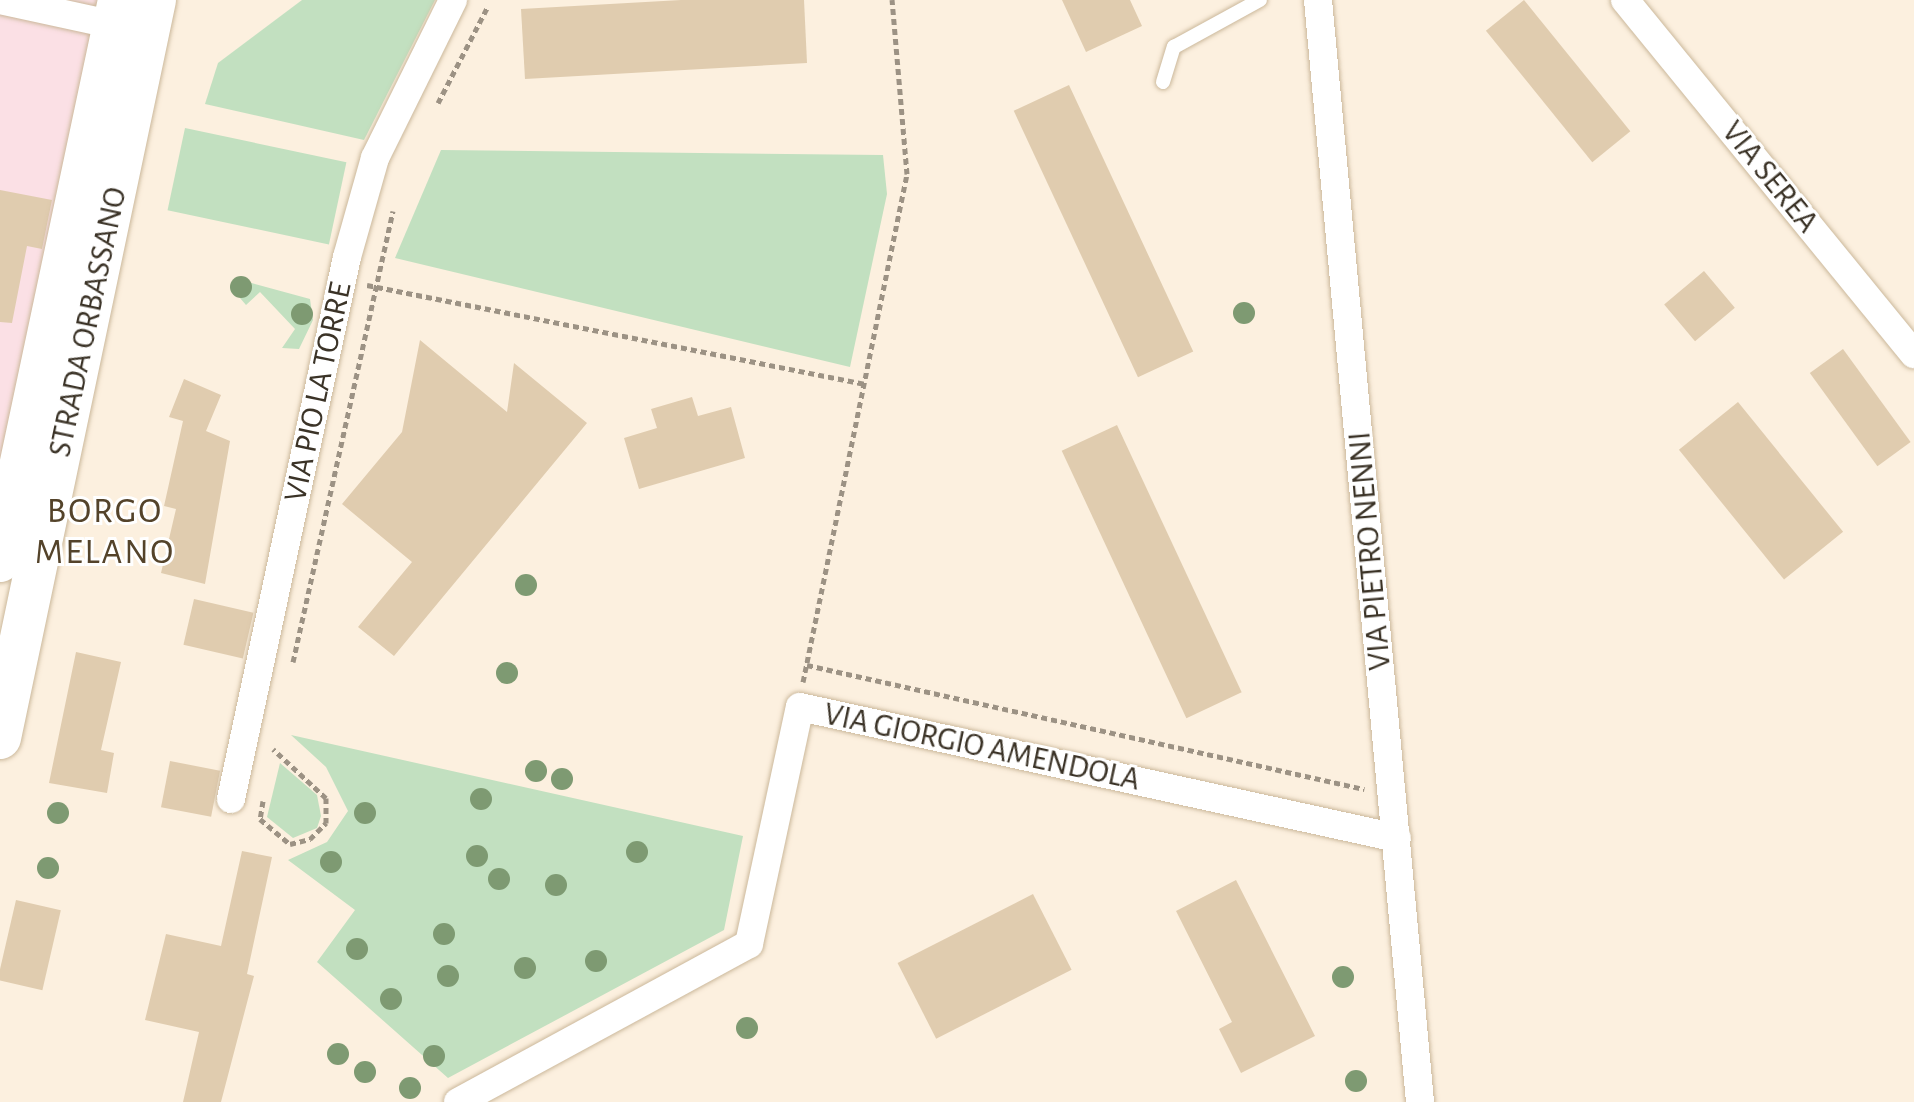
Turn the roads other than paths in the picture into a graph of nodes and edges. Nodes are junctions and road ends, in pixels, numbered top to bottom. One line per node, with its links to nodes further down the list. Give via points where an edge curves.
1 (0, 0): 6 (street)
2 (453, 0): 11 (street, VIA PIO LA TORRE, via 375,158 341,280)
3 (1260, 0): 7 (lane, via 1174,47)
4 (1318, 0): 12 (street, VIA PIETRO NENNI)
5 (1625, 0): 8 (street, VIA SEREA)
6 (134, 14): 9 (main road, STRADA ORBASSANO); 10 (main road, STRADA ORBASSANO)
7 (1163, 82)
8 (1914, 354)
9 (0, 561)
10 (0, 738)
11 (231, 799)
12 (1397, 838): 13 (street, VIA GIORGIO AMENDOLA, via 800,707 749,944); 14 (street, VIA PIETRO NENNI)
13 (458, 1102)
14 (1420, 1102)

